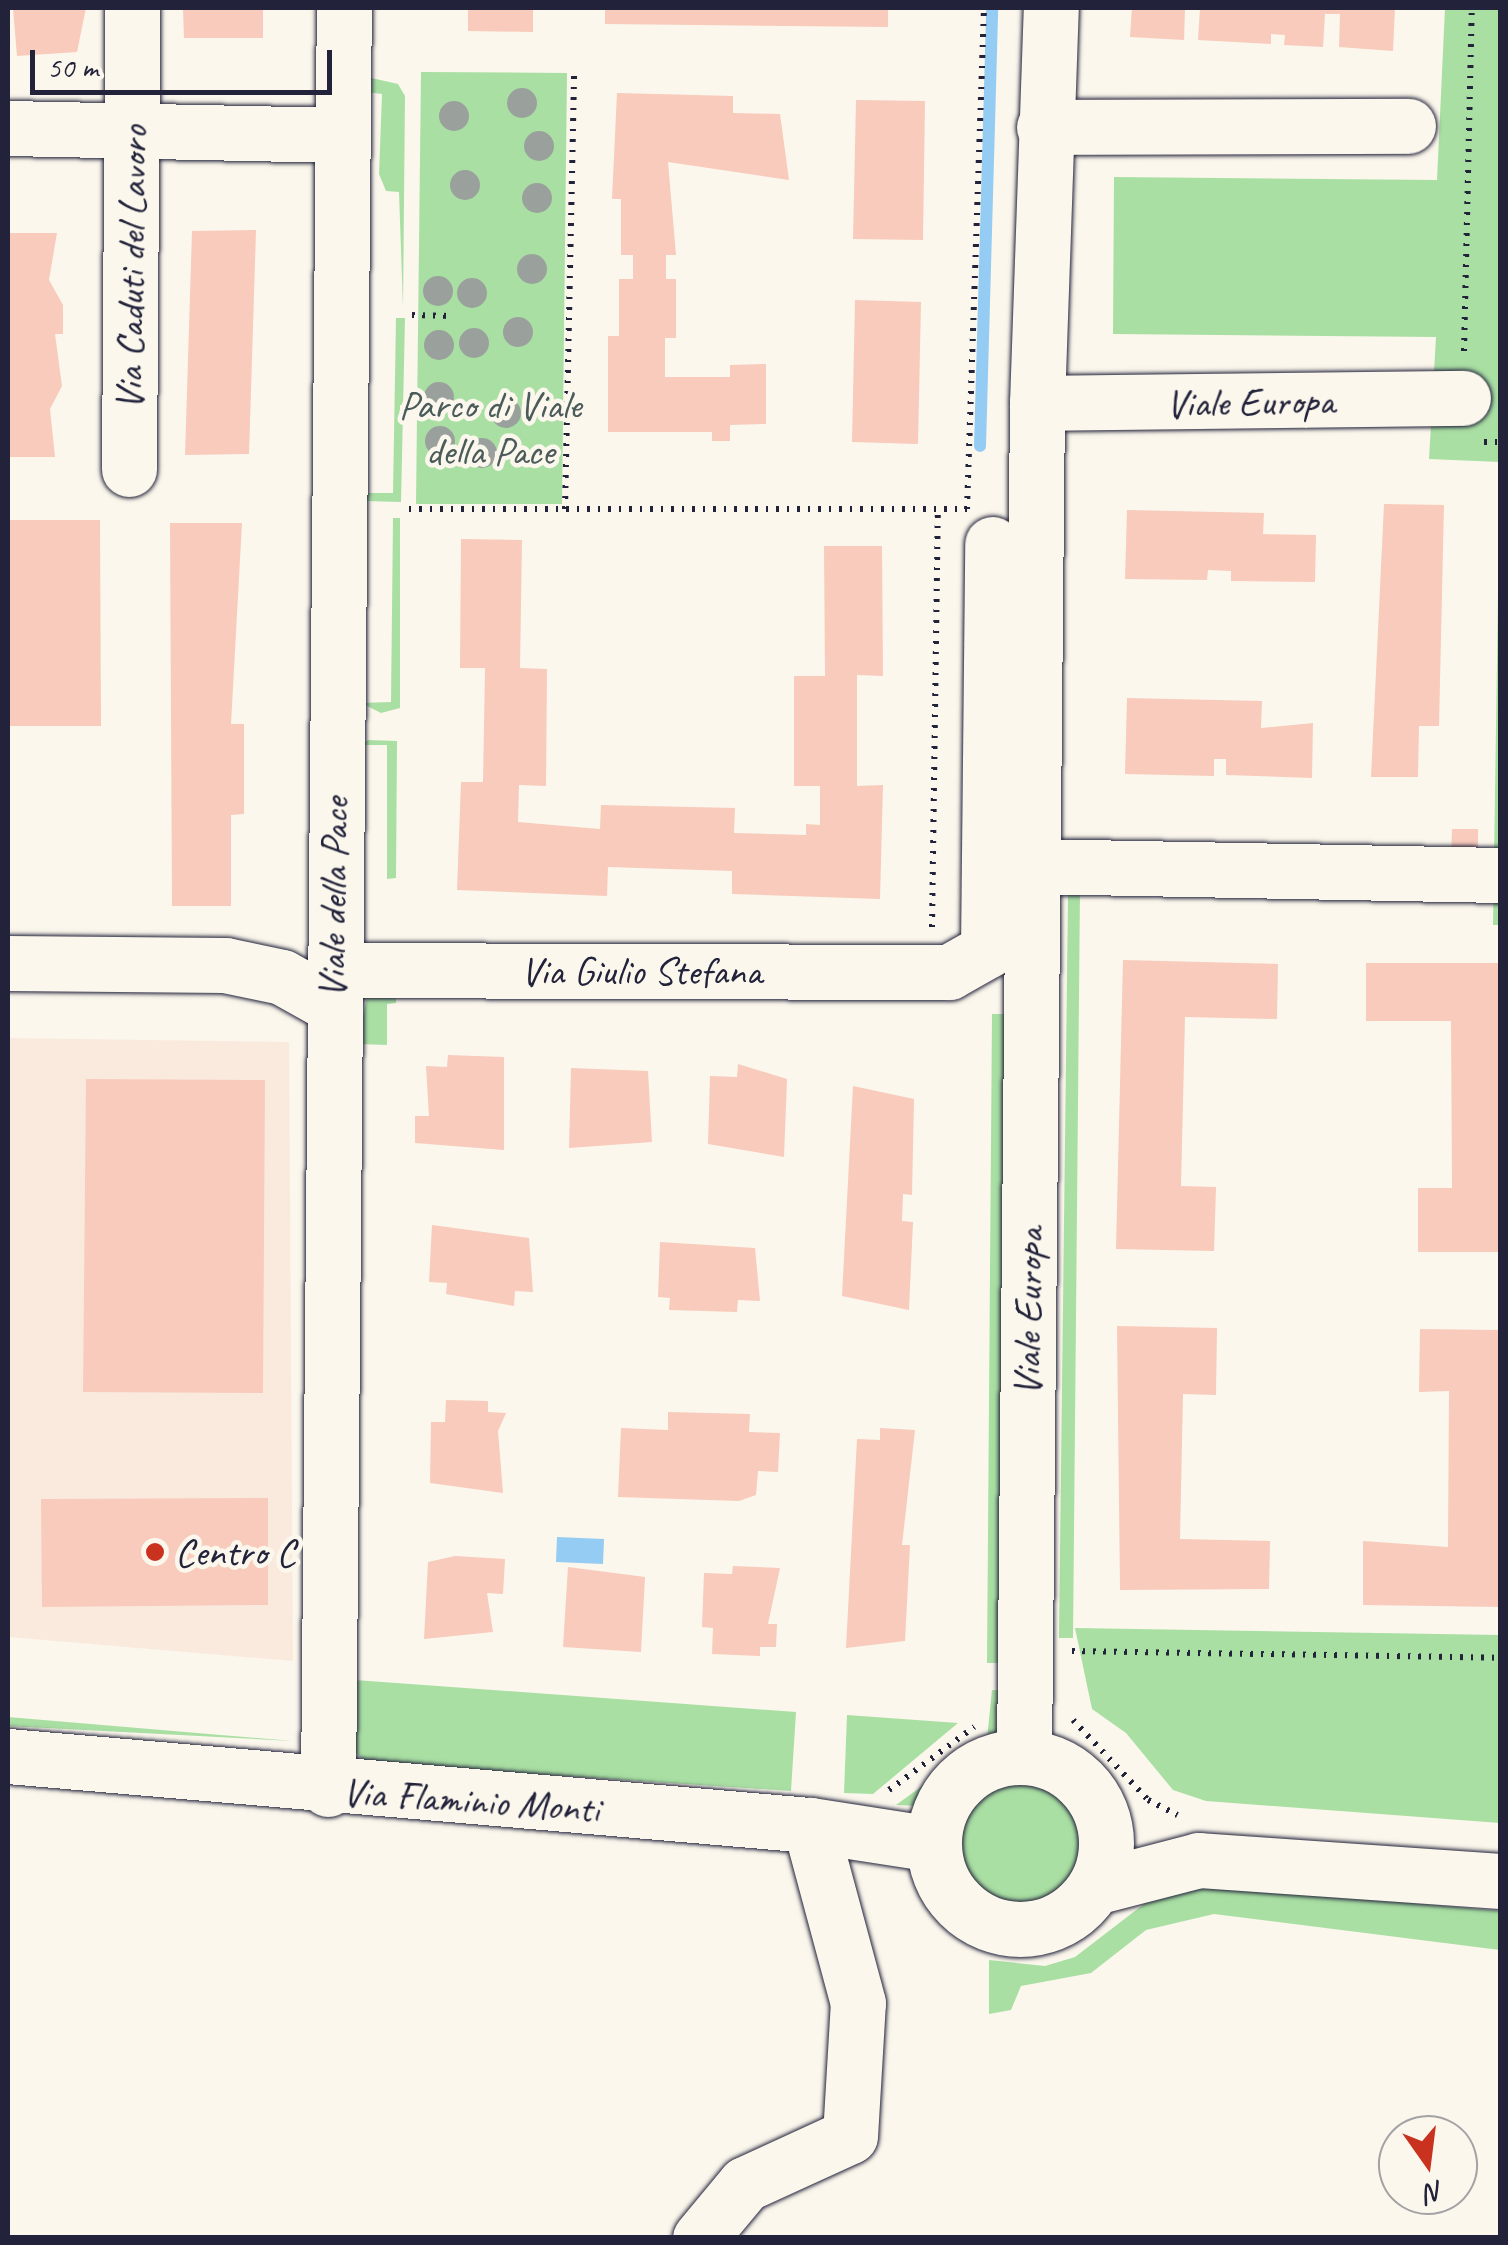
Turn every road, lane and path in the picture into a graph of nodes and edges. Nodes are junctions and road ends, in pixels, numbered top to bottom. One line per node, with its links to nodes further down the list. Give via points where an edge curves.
1 (132, 8): 10 (street, Via Caduti del Lavoro)
2 (344, 8): 11 (street, Viale della Pace)
3 (984, 8): 20 (path, via 967,509)
4 (1050, 8): 8 (street, Viale Europa)
5 (1472, 8): 14 (path)
6 (574, 72): 19 (path)
7 (1408, 126): 8 (street)
8 (1044, 127): 15 (street, Viale Europa)
9 (8, 128): 10 (street, Via Caduti del Lavoro)
10 (133, 130): 11 (street, Via Caduti del Lavoro); 17 (street, Via Caduti del Lavoro)
11 (343, 135): 26 (street, Viale della Pace)
12 (412, 314): 13 (path)
13 (452, 316)
14 (1463, 398): 15 (street, Viale Europa); 16 (path, via 1462,441)
15 (1036, 403): 22 (street, Viale Europa)
16 (1500, 442)
17 (129, 469)
18 (409, 509): 19 (path)
19 (565, 509): 20 (path)
20 (938, 509): 24 (path)
21 (992, 544): 24 (street, via 988,950)
22 (1032, 866): 23 (street); 32 (street, Viale Europa)
23 (1500, 875)
24 (940, 958): 26 (street, Via Giulio Stefana)
25 (8, 963): 26 (street, Via Giulio Stefana, via 225,965)
26 (332, 988): 33 (street, Viale della Pace)
27 (1062, 1651): 28 (path)
28 (1500, 1658)
29 (1066, 1713): 37 (path)
30 (974, 1714): 34 (path, via 974,1732)
31 (8, 1756): 33 (street, Via Flaminio Monti)
32 (1024, 1757): 35 (street, via 1082,1783); 38 (street, via 960,1781)
33 (328, 1789): 36 (street, Via Flaminio Monti)
34 (882, 1802)
35 (1104, 1820): 37 (street); 40 (street)
36 (810, 1826): 38 (street, Via Flaminio Monti); 41 (street, via 858,2004 850,2136 745,2184)
37 (1188, 1838): 39 (street); 40 (street)
38 (934, 1844): 40 (street, via 948,1892 998,1926 1059,1920)
39 (1500, 1881)
40 (1095, 1887)
41 (700, 2238)

